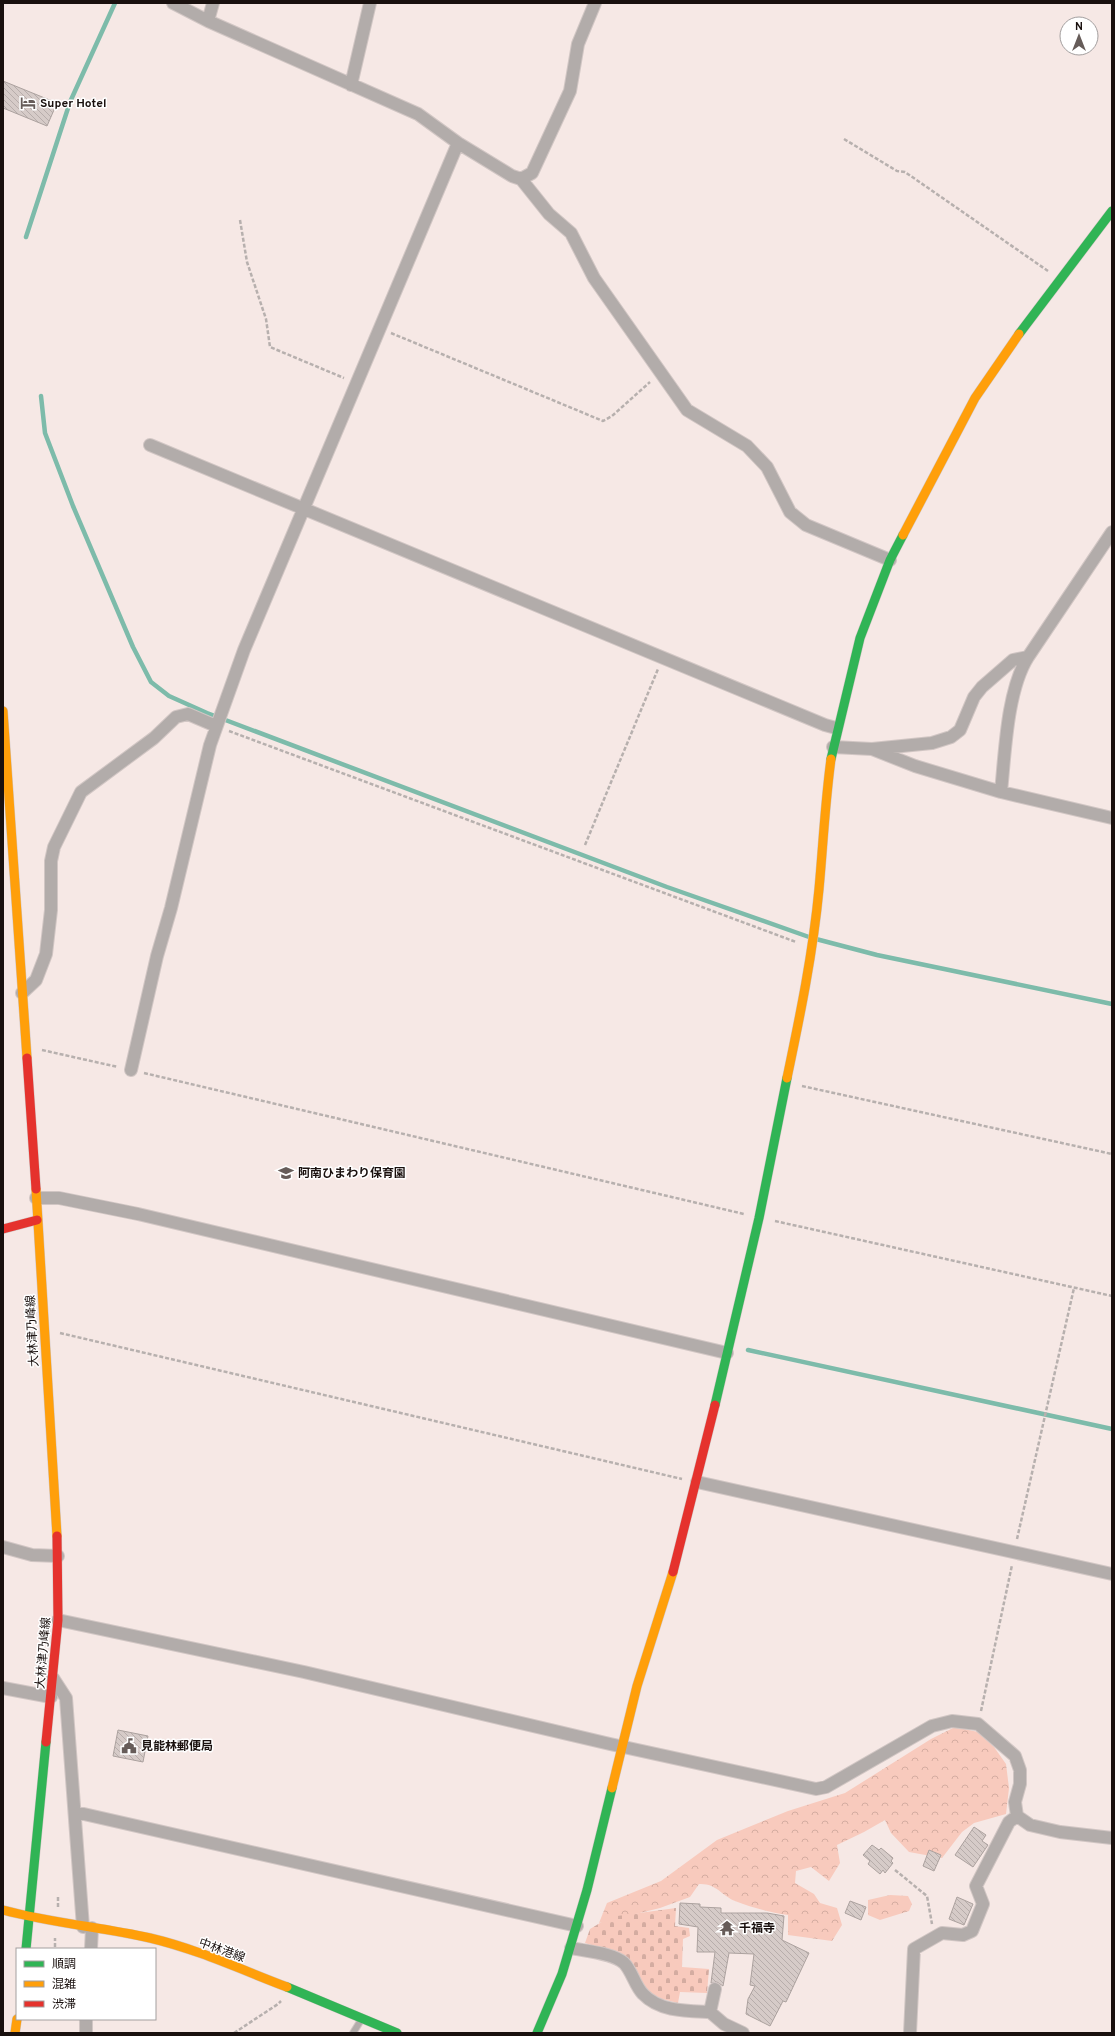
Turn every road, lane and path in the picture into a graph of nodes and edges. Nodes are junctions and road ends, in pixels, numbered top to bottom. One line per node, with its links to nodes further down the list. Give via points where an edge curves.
1 (173, 3): 5 (street)
2 (213, 3): 5 (street)
3 (370, 3): 6 (street)
4 (595, 3): 9 (street, via 578,44 570,91 532,173)
5 (208, 21): 6 (street)
6 (351, 85): 8 (street, via 418,114)
7 (844, 139): 12 (path, via 897,171 905,172)
8 (458, 142): 9 (street); 13 (street)
9 (521, 179): 14 (street, via 549,214 571,233 594,278)
10 (1112, 211): 12 (street)
11 (240, 220): 15 (path, via 247,262 266,319 270,347)
12 (1060, 279): 19 (street, via 975,398)
13 (379, 328): 14 (path, via 603,421 612,416 644,385); 15 (street)
14 (662, 375): 19 (street, via 687,410 747,446 767,467 790,512 806,525)
15 (355, 383): 17 (street)
16 (150, 445): 17 (street)
17 (305, 509): 20 (street); 23 (street, via 244,650)
18 (1112, 532): 21 (street)
19 (890, 560): 24 (street, via 860,638)
20 (663, 658): 24 (street); 29 (path)
21 (1028, 658): 26 (street, via 1013,660 982,687 974,697 960,730 951,737 932,743); 27 (street, via 1020,670 1013,693)
22 (3, 711): 31 (street, 大林津乃峰線)
23 (218, 721): 30 (path); 31 (street, via 188,714 176,717 154,738 81,792 54,847 51,861 52,910 46,954 36,980); 33 (street, via 157,956)
24 (836, 728): 25 (street)
25 (833, 747): 26 (street); 30 (street, via 825,801 819,890)
26 (872, 749): 27 (street, via 915,766)
27 (1001, 792): 28 (street)
28 (1112, 818)
29 (585, 845)
30 (811, 948): 34 (street)
31 (22, 993): 32 (street, 大林津乃峰線)
32 (26, 1049): 33 (path, via 48,1050); 36 (street, 大林津乃峰線)
33 (132, 1070): 37 (path)
34 (788, 1083): 35 (path); 37 (street)
35 (1112, 1154)
36 (36, 1198): 38 (street, 大林津乃峰線); 43 (street, via 59,1198 138,1214)
37 (759, 1218): 40 (path); 43 (street)
38 (38, 1220): 39 (street); 42 (street, 大林津乃峰線)
39 (3, 1229)
40 (1074, 1288): 41 (path); 46 (path)
41 (1112, 1296)
42 (43, 1332): 44 (path, via 60,1333); 47 (street, 大林津乃峰線)
43 (728, 1353): 44 (street)
44 (697, 1482): 46 (street); 54 (street)
45 (3, 1547): 47 (street, via 32,1555)
46 (1014, 1553): 48 (street); 53 (path)
47 (58, 1556): 49 (street, 大林津乃峰線)
48 (1112, 1574)
49 (58, 1620): 50 (street, 大林津乃峰線); 54 (street, via 304,1672)
50 (53, 1678): 52 (street, 大林津乃峰線); 55 (street, via 66,1698)
51 (3, 1688): 52 (street)
52 (51, 1697): 60 (street, 大林津乃峰線)
53 (978, 1724): 54 (street, via 952,1721 932,1726 826,1787 816,1789); 56 (street, via 1015,1756 1020,1770)
54 (621, 1746): 61 (street)
55 (74, 1812): 61 (street); 62 (street)
56 (1017, 1816): 57 (street, via 1030,1825 1060,1832); 63 (street, via 1009,1822 976,1886 983,1904 972,1931 963,1935 942,1933)
57 (1112, 1838)
58 (895, 1870): 63 (path, via 927,1896)
59 (3, 1910): 60 (street, 中林港線)
60 (30, 1917): 62 (street, 中林港線); 64 (street, 大林津乃峰線)
61 (577, 1926): 66 (street)
62 (88, 1927): 65 (street); 67 (street, 中林港線, via 150,1938 193,1951)
63 (934, 1937): 80 (street, via 914,1949)
64 (26, 1948)
65 (91, 1948)
66 (571, 1948): 69 (street, via 607,1955 624,1963 643,1994 657,2004 675,2010); 78 (street)
67 (289, 1988): 70 (street, 中林港線); 75 (path, via 278,2004)
68 (715, 1989): 69 (street)
69 (710, 2012): 79 (street, via 724,2024)
70 (362, 2018): 76 (lane); 77 (street, 中林港線)
71 (17, 2020): 73 (street)
72 (86, 2020): 74 (street)
73 (15, 2033)
74 (86, 2033)
75 (234, 2033)
76 (353, 2033)
77 (397, 2033)
78 (537, 2033)
79 (743, 2033)
80 (910, 2033)

